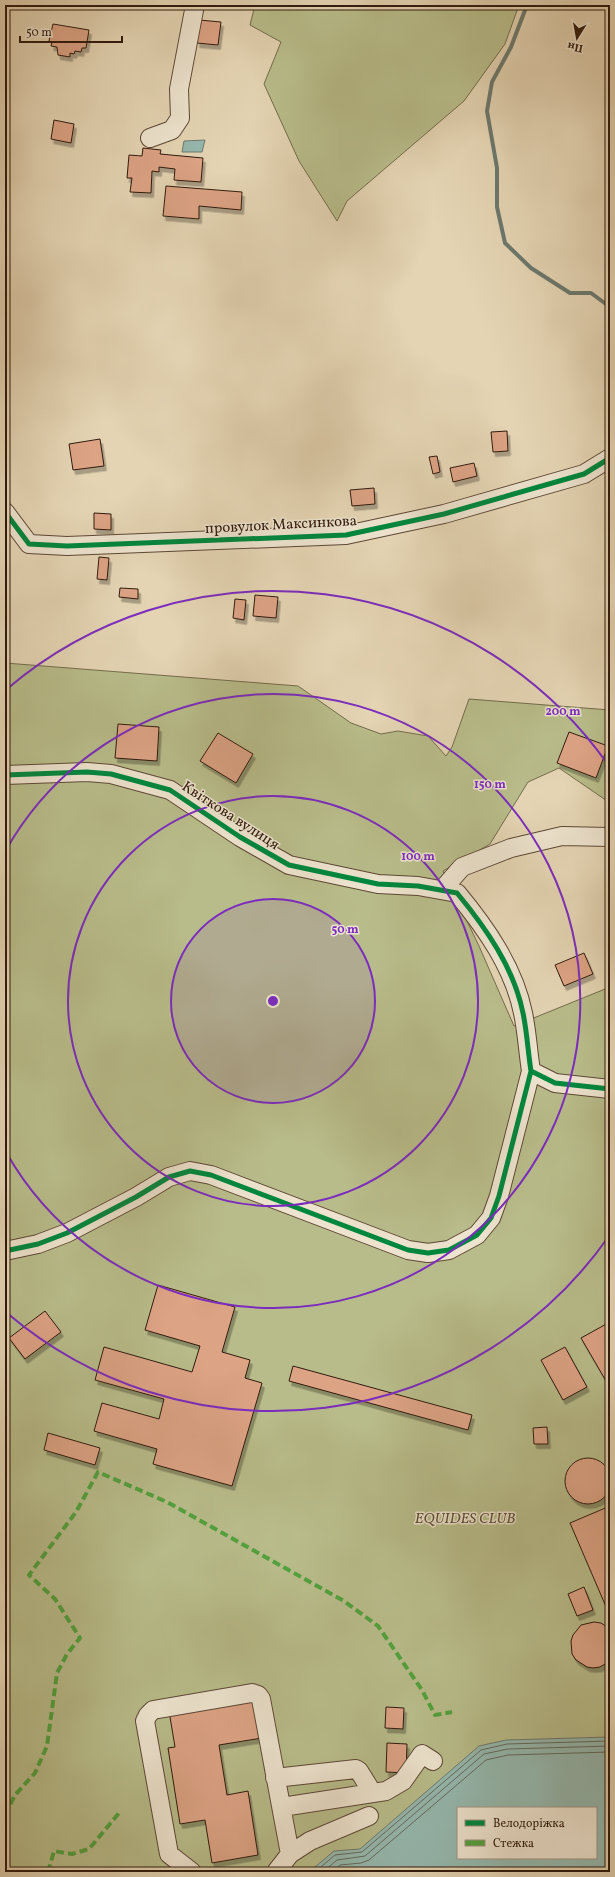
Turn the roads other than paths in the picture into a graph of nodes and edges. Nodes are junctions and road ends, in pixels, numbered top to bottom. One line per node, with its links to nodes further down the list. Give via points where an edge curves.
1 (195, 5): 2 (street, via 179,89 180,118 172,130)
2 (150, 138)
3 (610, 458): 4 (street, провулок Максинкова, via 584,474 444,514 346,535 67,546 29,544)
4 (5, 512)
5 (5, 775): 7 (street, Квіткова вулиця, via 87,772 111,774 170,790 240,837 289,865 378,884)
6 (610, 837): 7 (street, via 562,836 511,848 462,866)
7 (442, 890): 8 (street, Квіткова вулиця, via 457,893 483,925 510,974 523,1012)
8 (531, 1071): 9 (street, via 555,1083); 10 (street, via 491,1218 477,1235 449,1250 408,1250 211,1175 190,1171 169,1177 67,1233 38,1244)
9 (610, 1089)
10 (5, 1251)
11 (433, 1761): 13 (street, via 422,1754 397,1786 386,1791)
12 (275, 1778): 13 (street, via 356,1769); 14 (street); 17 (street, via 261,1699 258,1695 252,1693 153,1710 148,1715 145,1721 169,1854)
13 (372, 1792): 14 (street)
14 (282, 1807): 16 (street)
15 (369, 1816): 16 (street, via 310,1841)
16 (290, 1854): 18 (street)
17 (192, 1872)
18 (276, 1872)

